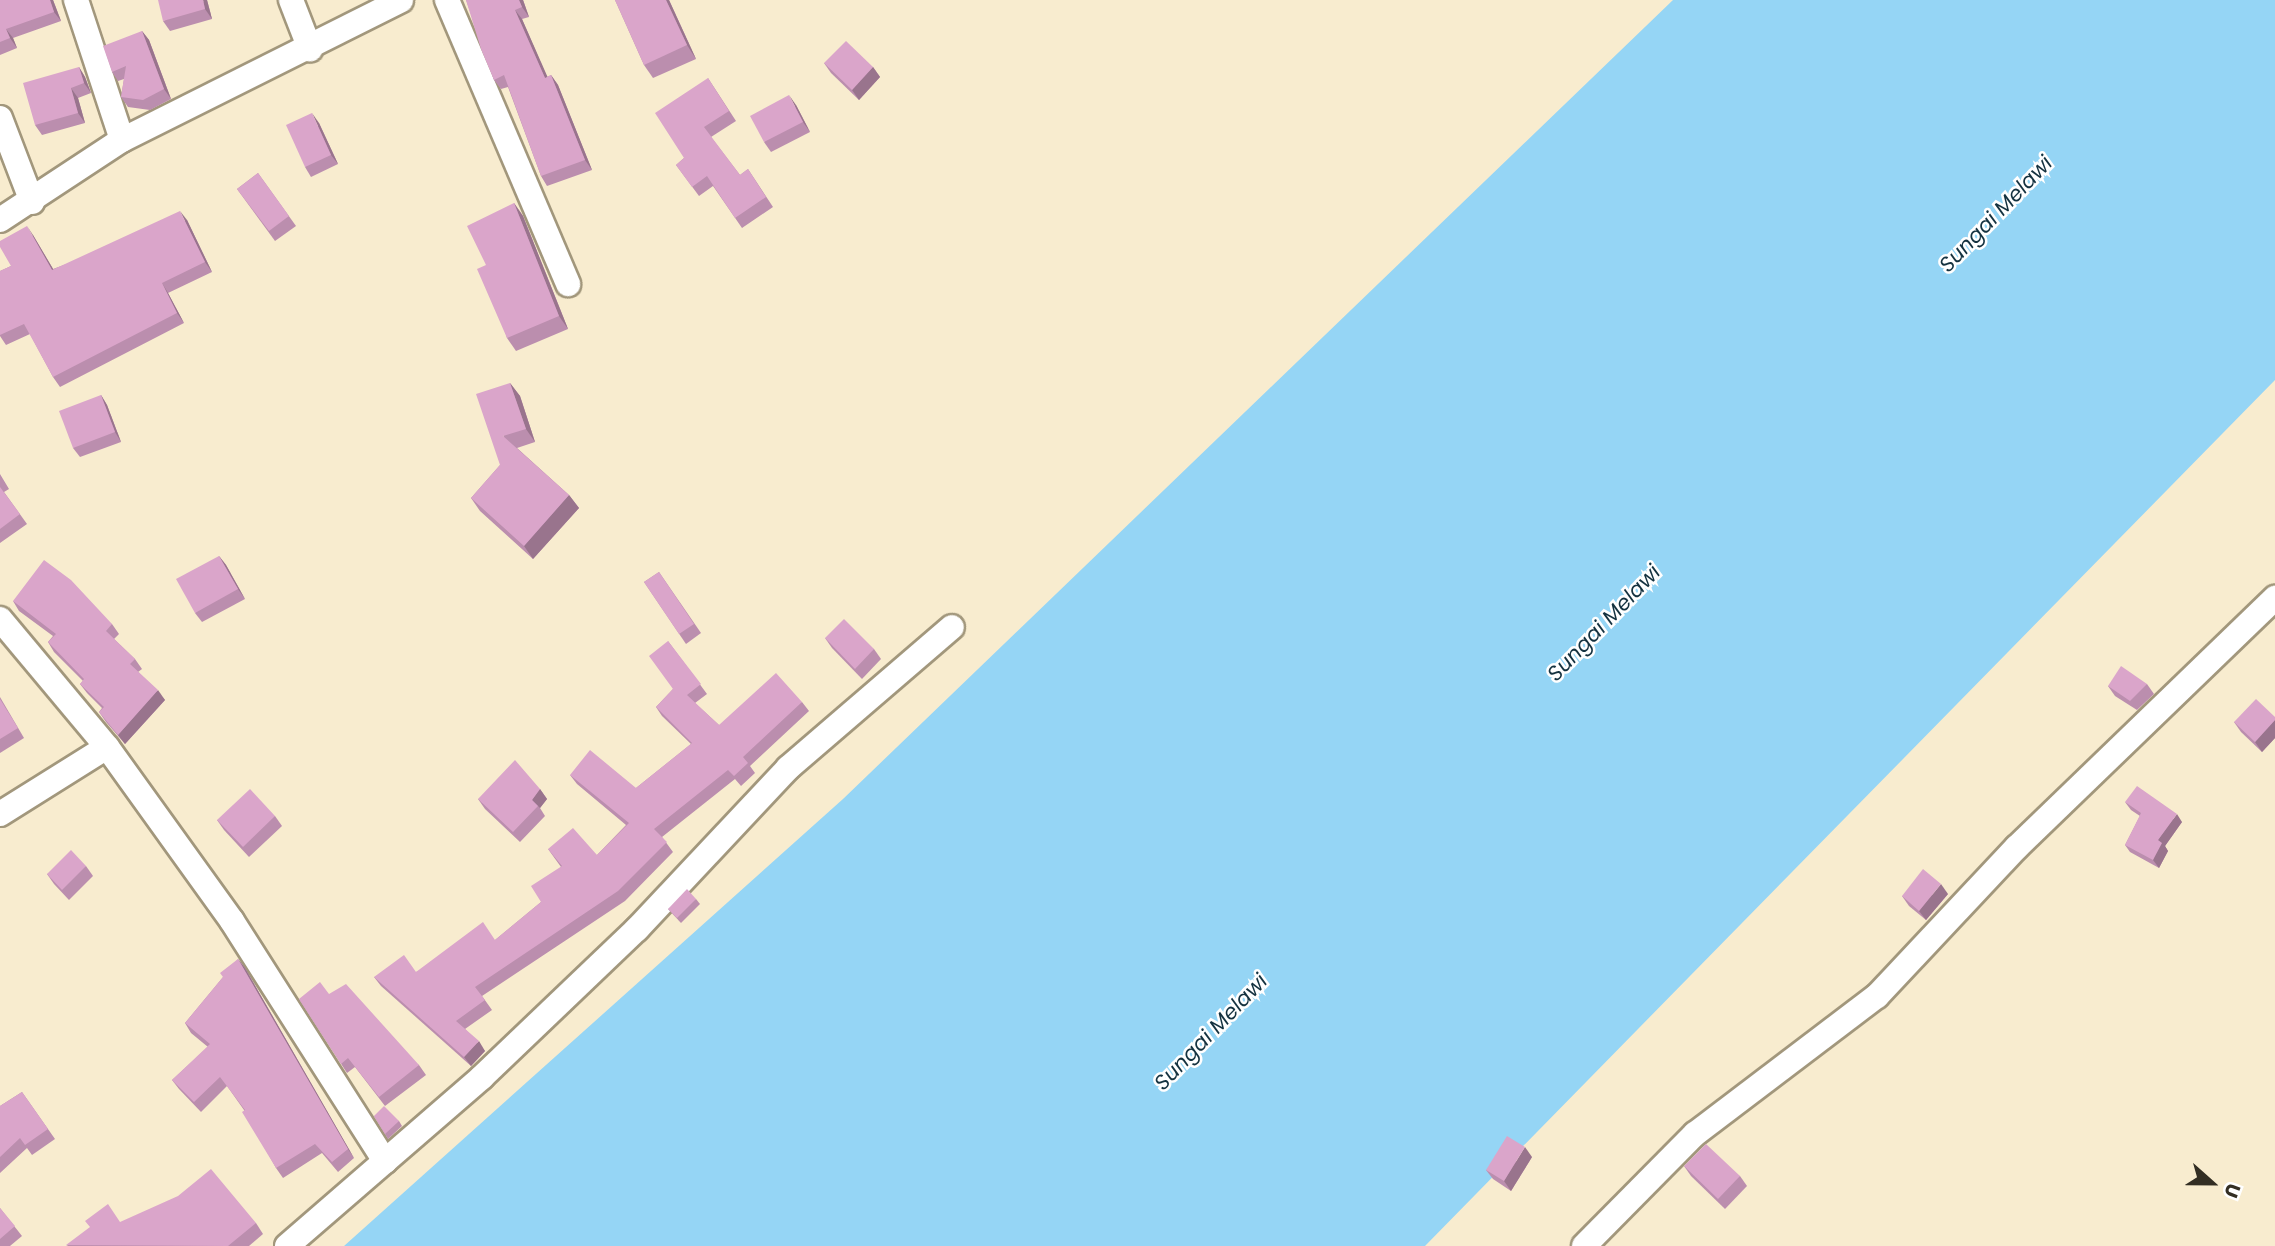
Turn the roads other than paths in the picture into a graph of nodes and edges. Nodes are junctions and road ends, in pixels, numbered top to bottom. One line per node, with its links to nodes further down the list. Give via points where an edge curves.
1 (76, 0): 8 (street)
2 (291, 0): 6 (street)
3 (401, 0): 5 (street)
4 (447, 0): 11 (street)
5 (372, 7): 6 (street)
6 (310, 49): 8 (street)
7 (0, 118): 9 (street)
8 (122, 140): 9 (street)
9 (32, 202): 10 (street)
10 (0, 220)
11 (568, 284)
12 (2275, 598): 19 (street, via 2107,757 1877,996 1695,1133)
13 (0, 619): 15 (street)
14 (953, 627): 17 (street, via 788,768 637,929 482,1077)
15 (107, 747): 16 (street); 17 (street, via 232,921)
16 (0, 814)
17 (385, 1161): 18 (street)
18 (287, 1246)
19 (1584, 1246)

